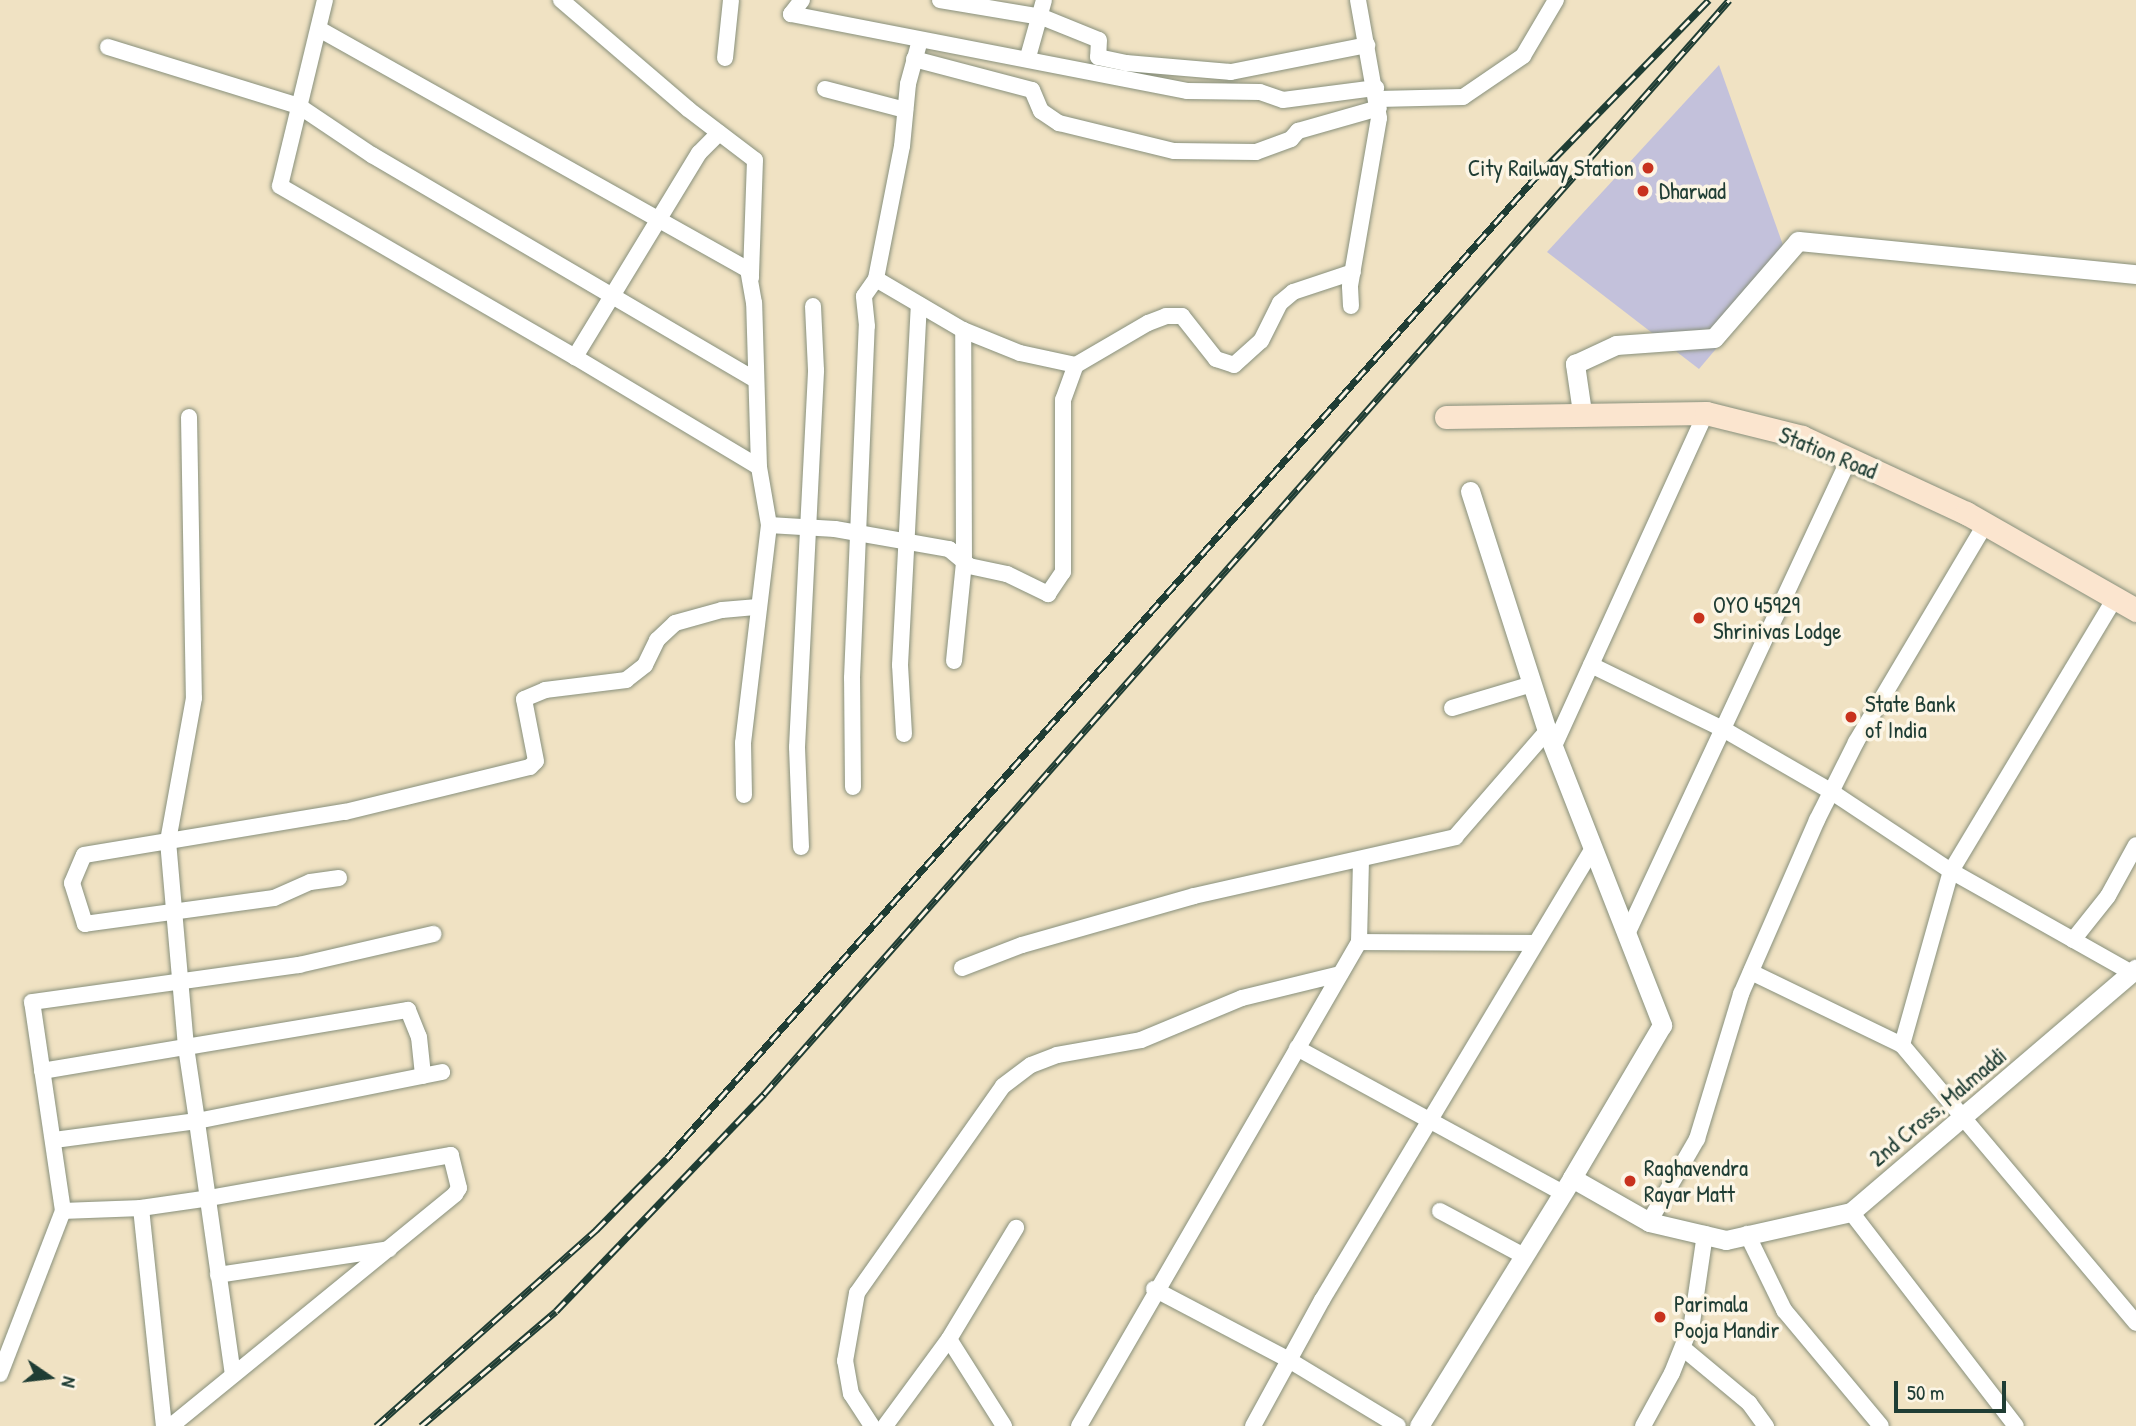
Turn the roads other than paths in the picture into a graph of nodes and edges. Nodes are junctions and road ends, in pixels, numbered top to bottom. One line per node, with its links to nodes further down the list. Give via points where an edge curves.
1 (325, 0): 10 (street)
2 (561, 0): 21 (street)
3 (731, 0): 15 (street)
4 (802, 0): 11 (street, via 791,14)
5 (940, 0): 9 (street)
6 (1044, 0): 9 (street)
7 (1358, 0): 12 (street)
8 (1556, 0): 18 (street, via 1523,56 1463,97)
9 (1042, 17): 12 (street, via 1100,40 1098,57 1195,70 1231,72); 14 (street)
10 (319, 29): 19 (street); 22 (street, via 484,118)
11 (920, 40): 14 (street); 16 (street)
12 (1367, 45): 18 (street)
13 (108, 47): 19 (street)
14 (1028, 57): 18 (street, via 1187,91 1260,92 1283,100)
15 (725, 58)
16 (914, 59): 18 (street, via 1032,90 1041,111 1059,123 1174,151 1256,152); 20 (street)
17 (825, 89): 20 (street)
18 (1378, 98): 24 (street)
19 (299, 106): 27 (street); 32 (street, via 280,186)
20 (905, 110): 26 (street)
21 (719, 133): 22 (street, via 699,153); 23 (street, via 755,160 751,277)
22 (656, 222): 23 (street); 27 (street)
23 (748, 270): 34 (street, via 754,303)
24 (1353, 272): 30 (street); 33 (street, via 1293,292 1280,303 1261,341 1234,365 1216,359 1182,316 1166,316)
25 (2136, 274): 35 (street, via 1798,241 1714,338 1616,345 1575,364)
26 (876, 279): 28 (street); 45 (street, via 864,296 867,326)
27 (611, 296): 32 (street); 34 (street)
28 (919, 304): 31 (street); 46 (street)
29 (813, 306): 44 (street, via 816,370)
30 (1351, 306)
31 (962, 330): 33 (street, via 1020,353); 47 (street)
32 (575, 358): 40 (street)
33 (1076, 365): 47 (street, via 1063,400 1063,572 1048,594 1007,574)
34 (755, 380): 40 (street)
35 (1582, 412): 36 (main road, Station Road); 38 (main road, Station Road)
36 (1706, 413): 39 (main road, Station Road, via 1802,437); 52 (street)
37 (189, 417): 61 (street, via 194,698)
38 (1446, 417)
39 (1849, 459): 42 (main road, Station Road); 55 (street)
40 (759, 467): 43 (street)
41 (1470, 491): 53 (street)
42 (1984, 524): 48 (main road, Station Road); 59 (street, via 1856,742)
43 (769, 525): 44 (street); 49 (street)
44 (806, 528): 45 (street); 63 (street, via 797,747)
45 (858, 533): 46 (street); 58 (street)
46 (908, 540): 47 (street, via 949,549); 56 (street, via 900,665)
47 (964, 562): 51 (street)
48 (2115, 598): 50 (main road, Station Road); 66 (street)
49 (758, 607): 60 (street, via 743,743); 61 (street, via 722,610 675,623 657,640 645,665 626,680 545,690 524,699 536,761 530,767 345,812)
50 (2136, 610)
51 (954, 661)
52 (1591, 665): 55 (street); 57 (street)
53 (1532, 684): 54 (street); 57 (street)
54 (1452, 708)
55 (1723, 729): 59 (street); 70 (street)
56 (904, 734)
57 (1551, 738): 64 (street); 65 (street, via 1455,837)
58 (853, 787)
59 (1832, 792): 66 (street); 76 (street)
60 (744, 795)
61 (167, 841): 68 (street); 68 (street, via 84,855 72,883 85,924)
62 (2136, 845): 71 (street, via 2108,896)
63 (802, 847)
64 (1593, 848): 70 (street); 73 (street)
65 (1361, 860): 72 (street); 74 (street, via 1194,896 1022,945)
66 (1951, 871): 71 (street); 79 (street)
67 (339, 878): 68 (street, via 310,882 274,898)
68 (172, 914): 78 (street)
69 (433, 934): 78 (street, via 299,965)
70 (1627, 934): 89 (street, via 1662,1025)
71 (2073, 940): 75 (street)
72 (1359, 942): 73 (street); 77 (street)
73 (1534, 943): 86 (street)
74 (962, 968)
75 (2134, 971): 85 (street, 2nd Cross, Malmaddi)
76 (1751, 972): 79 (street); 95 (street, via 1697,1139)
77 (1340, 974): 81 (street); 111 (street, via 1242,998 1141,1040 1056,1055 1031,1065 1003,1086 858,1293 845,1361 851,1394)
78 (179, 981): 80 (street); 82 (street, via 32,1002)
79 (1902, 1045): 85 (street)
80 (186, 1047): 82 (street); 84 (street, via 408,1010 419,1037); 87 (street)
81 (1297, 1048): 86 (street); 102 (street)
82 (42, 1071): 88 (street)
83 (442, 1072): 84 (street)
84 (423, 1076): 87 (street)
85 (1963, 1119): 94 (street, 2nd Cross, Malmaddi); 103 (street)
86 (1429, 1120): 89 (street); 106 (street)
87 (197, 1121): 88 (street); 90 (street)
88 (54, 1140): 92 (street)
89 (1568, 1186): 95 (street, 2nd Cross, Malmaddi); 100 (street)
90 (210, 1198): 91 (street); 99 (street, via 451,1155 459,1188); 101 (street)
91 (141, 1208): 92 (street); 109 (street)
92 (63, 1211): 107 (street)
93 (1440, 1211): 100 (street)
94 (1851, 1212): 98 (street, 2nd Cross, Malmaddi); 121 (street)
95 (1649, 1222): 97 (street, 2nd Cross, Malmaddi)
96 (1016, 1228): 104 (street)
97 (1705, 1234): 98 (street, 2nd Cross, Malmaddi, via 1726,1240); 105 (street)
98 (1747, 1234): 120 (street, via 1784,1310)
99 (390, 1248): 101 (street); 108 (street)
100 (1524, 1256): 117 (street)
101 (218, 1275): 108 (street)
102 (1154, 1289): 106 (street); 114 (street)
103 (2136, 1323)
104 (949, 1339): 112 (street); 113 (street)
105 (1684, 1349): 118 (street); 119 (street, via 1749,1402)
106 (1289, 1360): 115 (street); 116 (street)
107 (0, 1374)
108 (233, 1375): 110 (street)
109 (164, 1426)
110 (171, 1426)
111 (872, 1426)
112 (885, 1426)
113 (1004, 1426)
114 (1079, 1426)
115 (1253, 1426)
116 (1398, 1426)
117 (1419, 1426)
118 (1643, 1426)
119 (1766, 1426)
120 (1881, 1426)
121 (2016, 1426)

